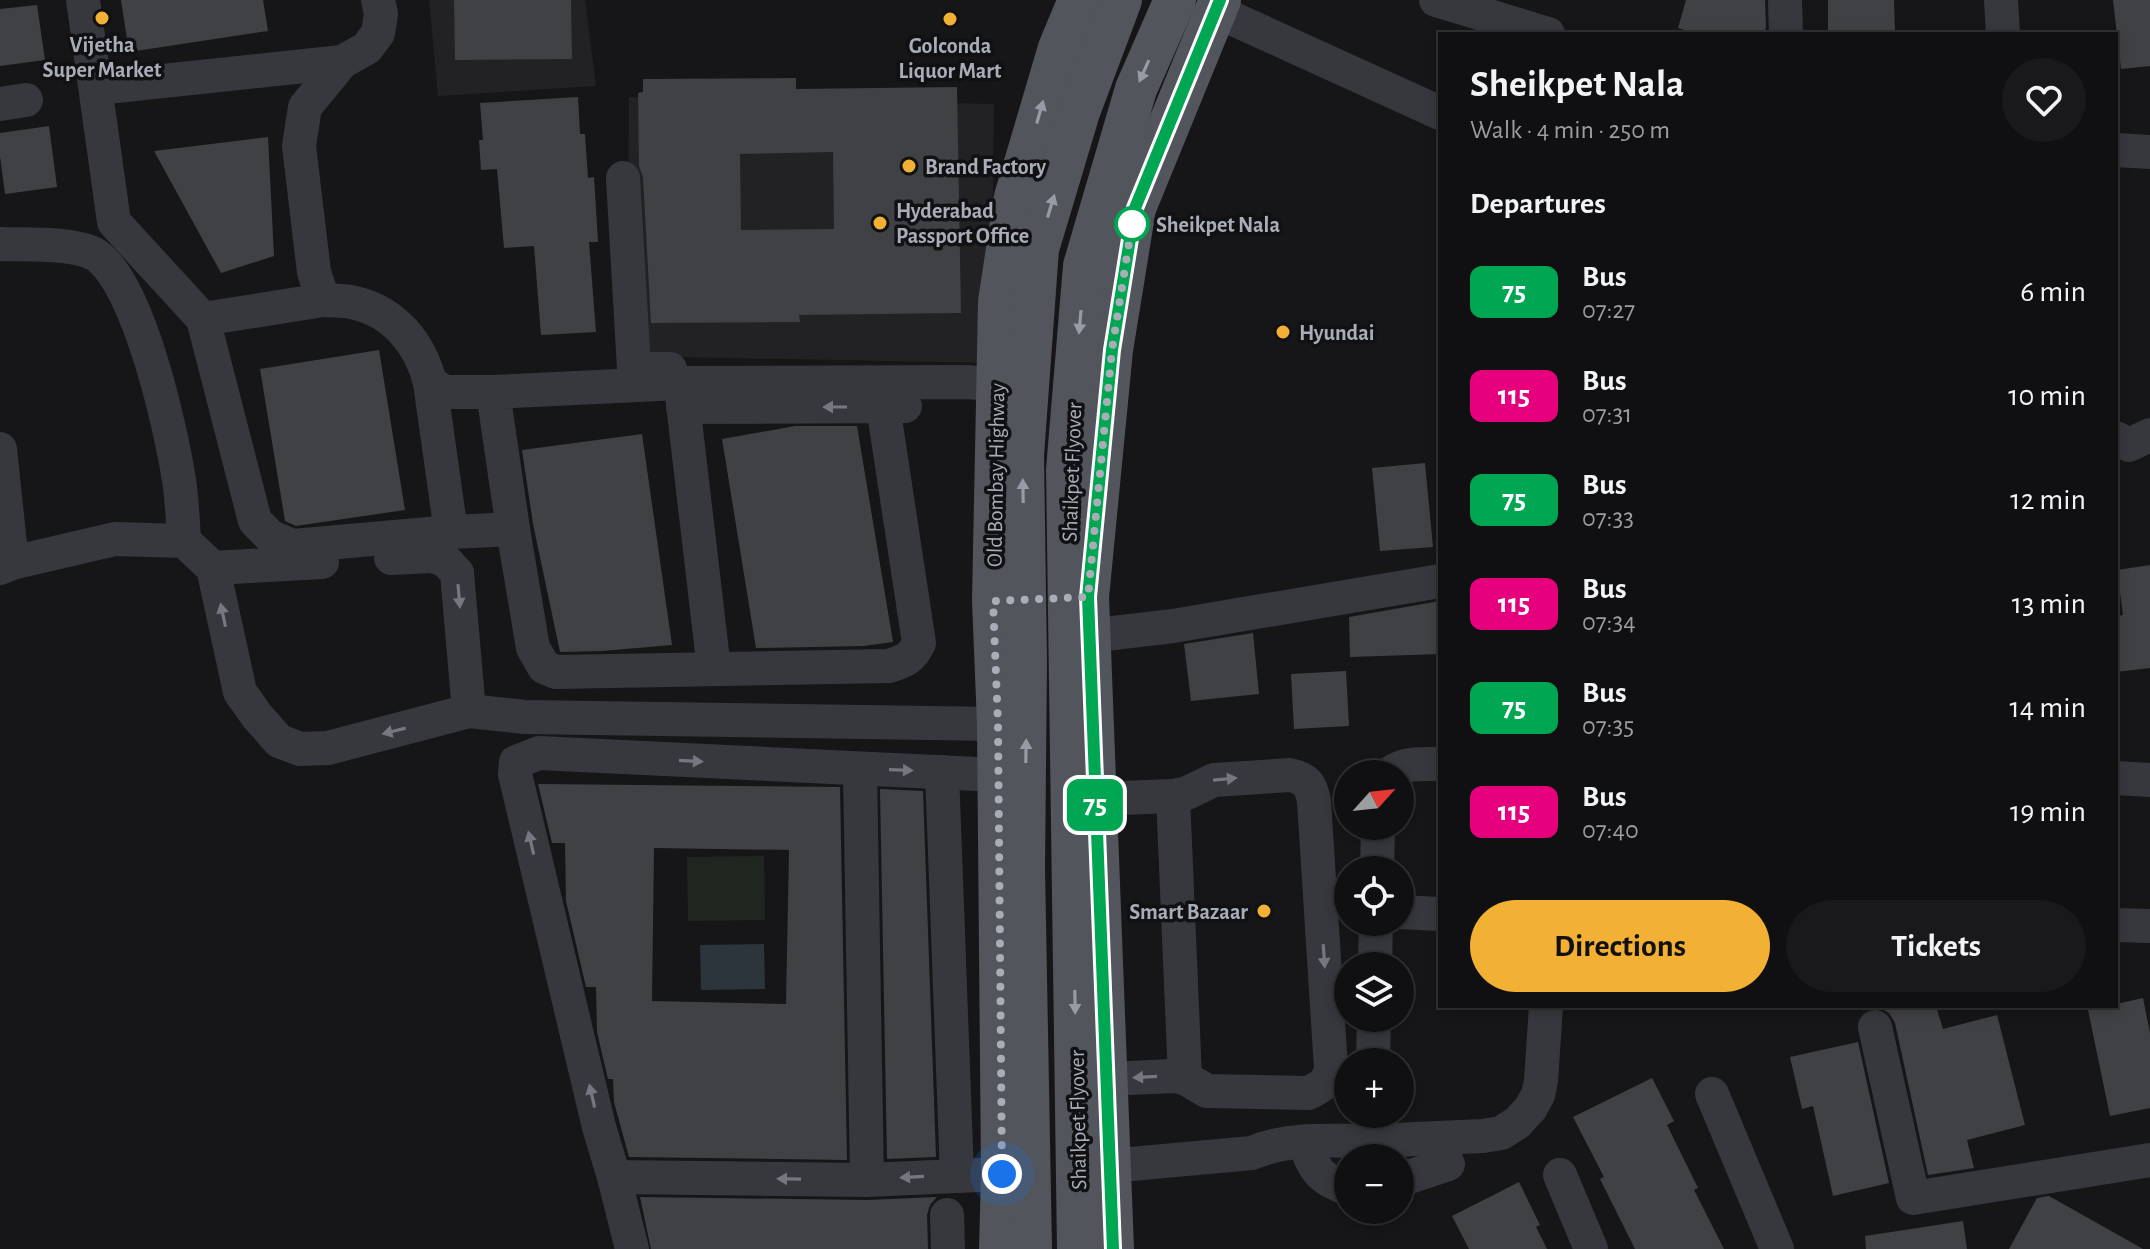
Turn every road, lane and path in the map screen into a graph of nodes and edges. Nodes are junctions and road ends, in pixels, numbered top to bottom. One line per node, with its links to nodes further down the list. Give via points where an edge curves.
1 (83, 0): 14 (street)
2 (378, 0): 13 (street, via 378,33 367,48)
3 (1079, 0): 23 (main road, Old Bombay Highway, one-way to 3, via 999,302 1015,197 1059,48)
4 (1121, 0): 73 (main road, Shaikpet Flyover, one-way to 4, bridge, via 1023,455 1036,265 1079,112)
5 (1175, 0): 74 (main road, Shaikpet Flyover, one-way to 74, bridge, via 1136,89 1084,266 1067,470)
6 (1436, 0): 10 (street)
7 (1785, 0): 11 (street)
8 (2001, 0): 12 (street)
9 (1218, 5): 15 (street); 35 (main road, via 1135,208 1112,350)
10 (1541, 32)
11 (1786, 32)
12 (2003, 32)
13 (342, 62): 14 (street); 20 (street, via 305,107 299,146 314,272)
14 (97, 88): 21 (street, via 114,222)
15 (1438, 112)
16 (2118, 150): 17 (street)
17 (2150, 152)
18 (623, 178): 23 (street, via 634,369)
19 (0, 244): 30 (street, via 81,247 116,277 146,346 164,410 179,481)
20 (323, 300): 21 (street); 22 (street, via 356,303 383,313 403,329 426,363)
21 (203, 319): 29 (street, via 255,521 271,537 293,546)
22 (430, 383): 24 (street, via 445,392); 29 (street)
23 (997, 383): 25 (street); 26 (street); 34 (main road, Old Bombay Highway)
24 (493, 392): 25 (street); 28 (street)
25 (682, 395): 26 (street, one-way to 25); 36 (street)
26 (883, 406): 36 (street, via 919,643 914,655 889,666)
27 (0, 449): 31 (street)
28 (513, 529): 29 (street); 36 (street, via 533,648 544,667 556,672)
29 (451, 532)
30 (184, 541): 31 (street, via 115,539); 32 (street)
31 (6, 566)
32 (213, 568): 37 (street, one-way to 32, via 328,748 300,749 279,741 240,692); 37 (street, one-way to 37, via 431,556 445,560 457,573)
33 (1438, 581): 35 (street, via 1173,626)
34 (993, 601): 35 (main road); 38 (main road, Old Bombay Highway)
35 (1088, 616): 47 (main road)
36 (714, 669)
37 (469, 711): 38 (street, via 525,717)
38 (998, 724): 43 (main road, Old Bombay Highway)
39 (1414, 764): 40 (street)
40 (1438, 764)
41 (860, 770): 42 (street, one-way to 42); 66 (street, one-way to 41, via 516,762 539,753); 67 (street)
42 (942, 772): 43 (street); 65 (street)
43 (999, 775): 62 (main road, Old Bombay Highway)
44 (2118, 778): 45 (street)
45 (2150, 780)
46 (1173, 796): 47 (street); 54 (street); 54 (street, one-way to 54, via 1214,780 1290,775 1311,786 1331,1069 1329,1079 1308,1093 1207,1091)
47 (1095, 799): 55 (main road)
48 (1414, 913): 49 (street)
49 (1438, 914)
50 (2118, 925): 51 (street)
51 (2150, 926)
52 (1546, 1008): 57 (street, via 1538,1095 1517,1123 1483,1136)
53 (1875, 1027): 60 (street, via 1913,1198)
54 (1185, 1078): 55 (street, one-way to 55)
55 (1106, 1079): 59 (main road)
56 (1712, 1094): 77 (street)
57 (1372, 1128): 58 (street)
58 (1304, 1142): 59 (street, via 1270,1145 1251,1132); 68 (street, via 1315,1169)
59 (1109, 1154): 75 (main road)
60 (2150, 1160)
61 (1448, 1164): 63 (street)
62 (1002, 1174): 65 (street); 72 (main road, Old Bombay Highway)
63 (1414, 1175)
64 (1560, 1175): 76 (street)
65 (957, 1176): 67 (street, one-way to 67)
66 (614, 1177): 67 (street, one-way to 66); 70 (street)
67 (867, 1180)
68 (1334, 1183)
69 (947, 1215): 71 (street)
70 (632, 1249)
71 (948, 1249)
72 (1000, 1249)
73 (1031, 1249)
74 (1078, 1249)
75 (1113, 1249)
76 (1591, 1249)
77 (1777, 1249)

